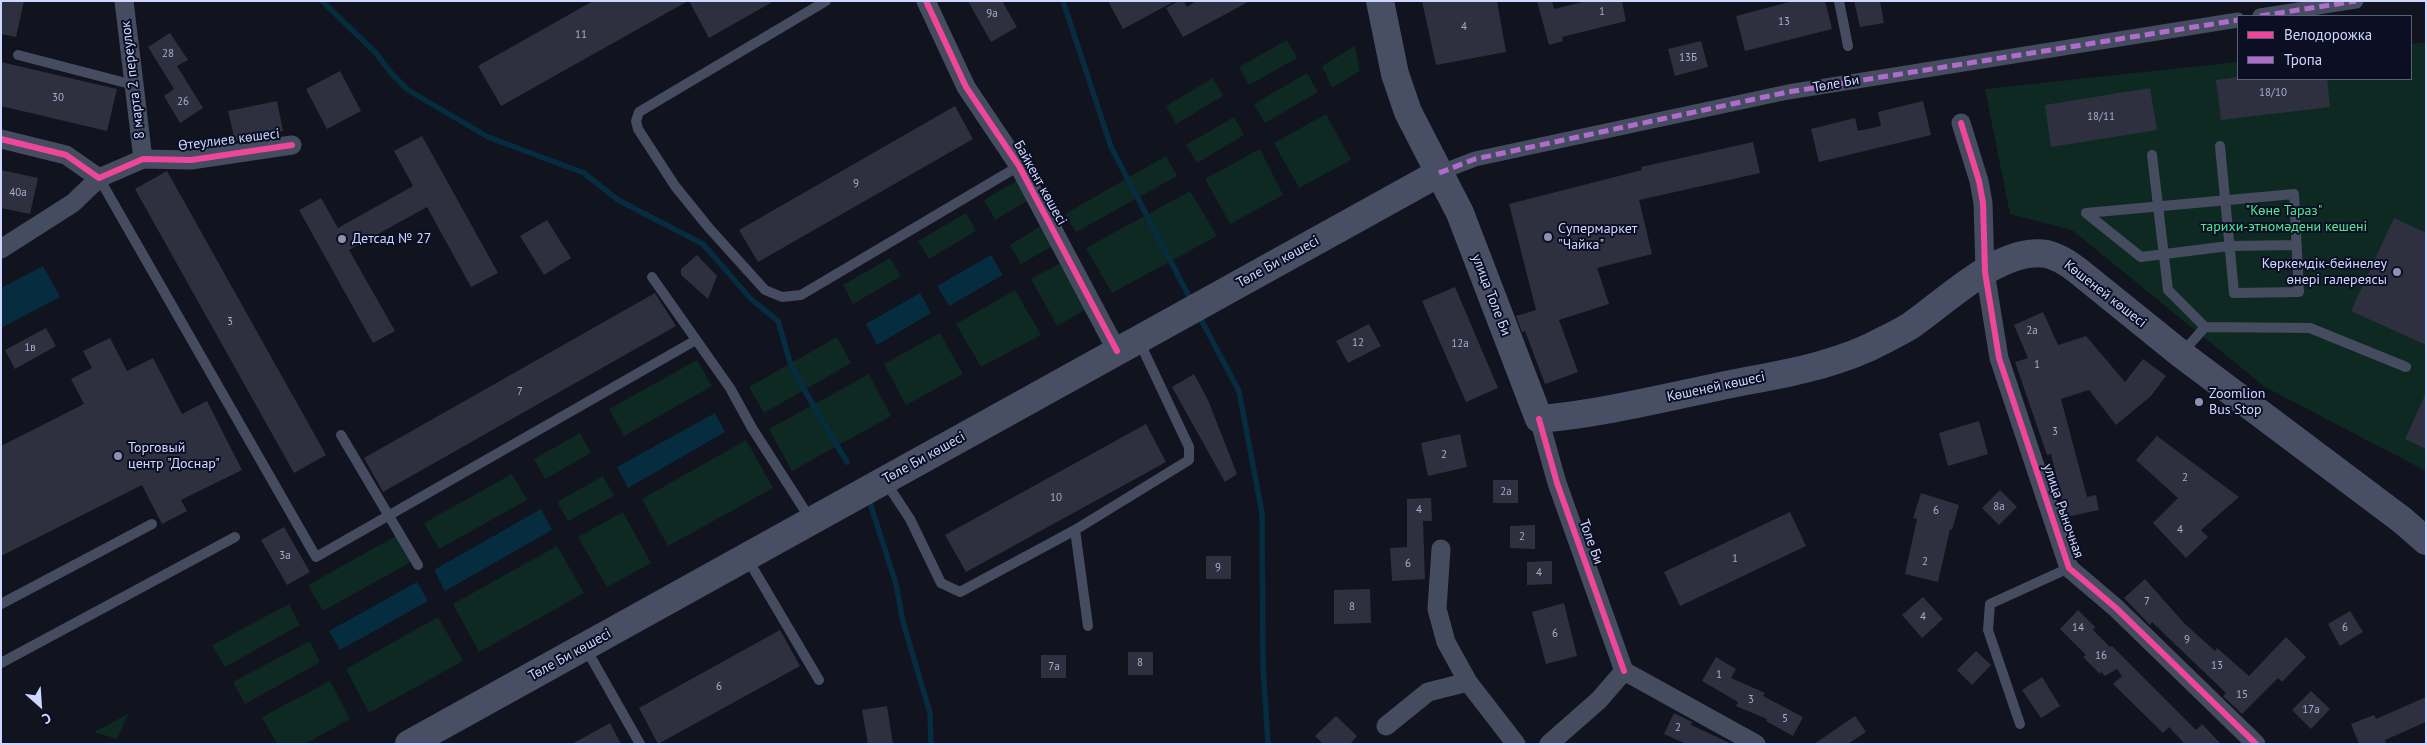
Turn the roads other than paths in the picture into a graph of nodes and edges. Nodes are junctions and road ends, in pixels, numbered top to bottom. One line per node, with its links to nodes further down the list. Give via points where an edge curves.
1 (124, 1): 11 (street, 8 марта 2 переулок)
2 (826, 1): 18 (lane, via 638,112 636,121 675,186 765,290 782,297 801,295)
3 (926, 1): 18 (street, Байкент көшесі, via 966,86)
4 (1380, 1): 19 (main road, улица Толе Би, via 1395,74 1408,112)
5 (1839, 1): 9 (lane)
6 (2356, 1): 7 (street)
7 (2266, 15)
8 (2237, 20): 19 (street, Төле Би, via 1788,92 1475,159)
9 (1848, 46)
10 (18, 55): 11 (lane)
11 (134, 85): 17 (street, 8 марта 2 переулок)
12 (1961, 123): 27 (street, улица Рыночная, via 1979,180)
13 (1, 139): 20 (street, via 66,155)
14 (292, 145): 17 (street, Өтеулиев көшесі, via 191,160)
15 (2220, 146): 21 (lane)
16 (2152, 156): 22 (lane)
17 (142, 159): 20 (street, Өтеулиев көшесі)
18 (1019, 166): 31 (street, Байкент көшесі)
19 (1439, 173): 31 (main road, Төле Би көшесі); 34 (main road, улица Толе Би, via 1460,214)
20 (99, 178): 25 (street, via 73,203); 37 (lane, via 316,557)
21 (2226, 201): 22 (lane); 23 (lane, via 2294,194); 24 (lane)
22 (2158, 205): 26 (lane); 26 (lane, via 2086,213 2141,257)
23 (2297, 245): 24 (lane); 24 (lane, via 2299,292 2234,293)
24 (2229, 246): 26 (lane)
25 (1, 250)
26 (2164, 253): 29 (lane, via 2168,290)
27 (1985, 272): 32 (main road, Көшеней көшесі, via 2009,258 2032,254 2062,259); 34 (main road, Көшеней көшесі, via 1909,327 1864,351 1812,367 1580,416); 46 (street, улица Рыночная, via 1999,358)
28 (652, 277): 30 (lane)
29 (2205, 327): 32 (lane); 33 (lane, via 2310,328)
30 (696, 340): 37 (lane); 38 (lane, via 730,388)
31 (1128, 345): 36 (main road, Төле Би көшесі); 40 (lane, via 1189,447 1189,460)
32 (2182, 354): 42 (main road, Көшеней көшесі)
33 (2406, 367)
34 (1539, 420): 51 (street, Толе Би, via 1557,484)
35 (341, 435): 37 (lane)
36 (884, 480): 38 (main road, Төле Би көшесі); 40 (lane, via 910,519 941,583 960,592)
37 (388, 517): 45 (lane)
38 (811, 520): 44 (main road, Төле Би көшесі)
39 (152, 524): 47 (lane)
40 (1075, 530): 48 (lane)
41 (235, 537): 50 (lane)
42 (2426, 541)
43 (1441, 549): 53 (street, via 1437,609 1446,642)
44 (747, 556): 49 (main road, Төле Би көшесі); 52 (lane)
45 (418, 565)
46 (2069, 568): 54 (lane, via 1990,604 1988,630); 61 (street, улица Рыночная, via 2116,608)
47 (1, 604)
48 (1088, 626)
49 (585, 646): 56 (main road, Төле Би көшесі); 57 (lane)
50 (1, 663)
51 (1624, 670): 59 (street, via 1599,700); 60 (street)
52 (819, 680)
53 (1468, 682): 55 (street, via 1428,692); 58 (street)
54 (2020, 724)
55 (1386, 726)
56 (418, 742)
57 (640, 744)
58 (1516, 744)
59 (1548, 744)
60 (1756, 744)
61 (2256, 744)

